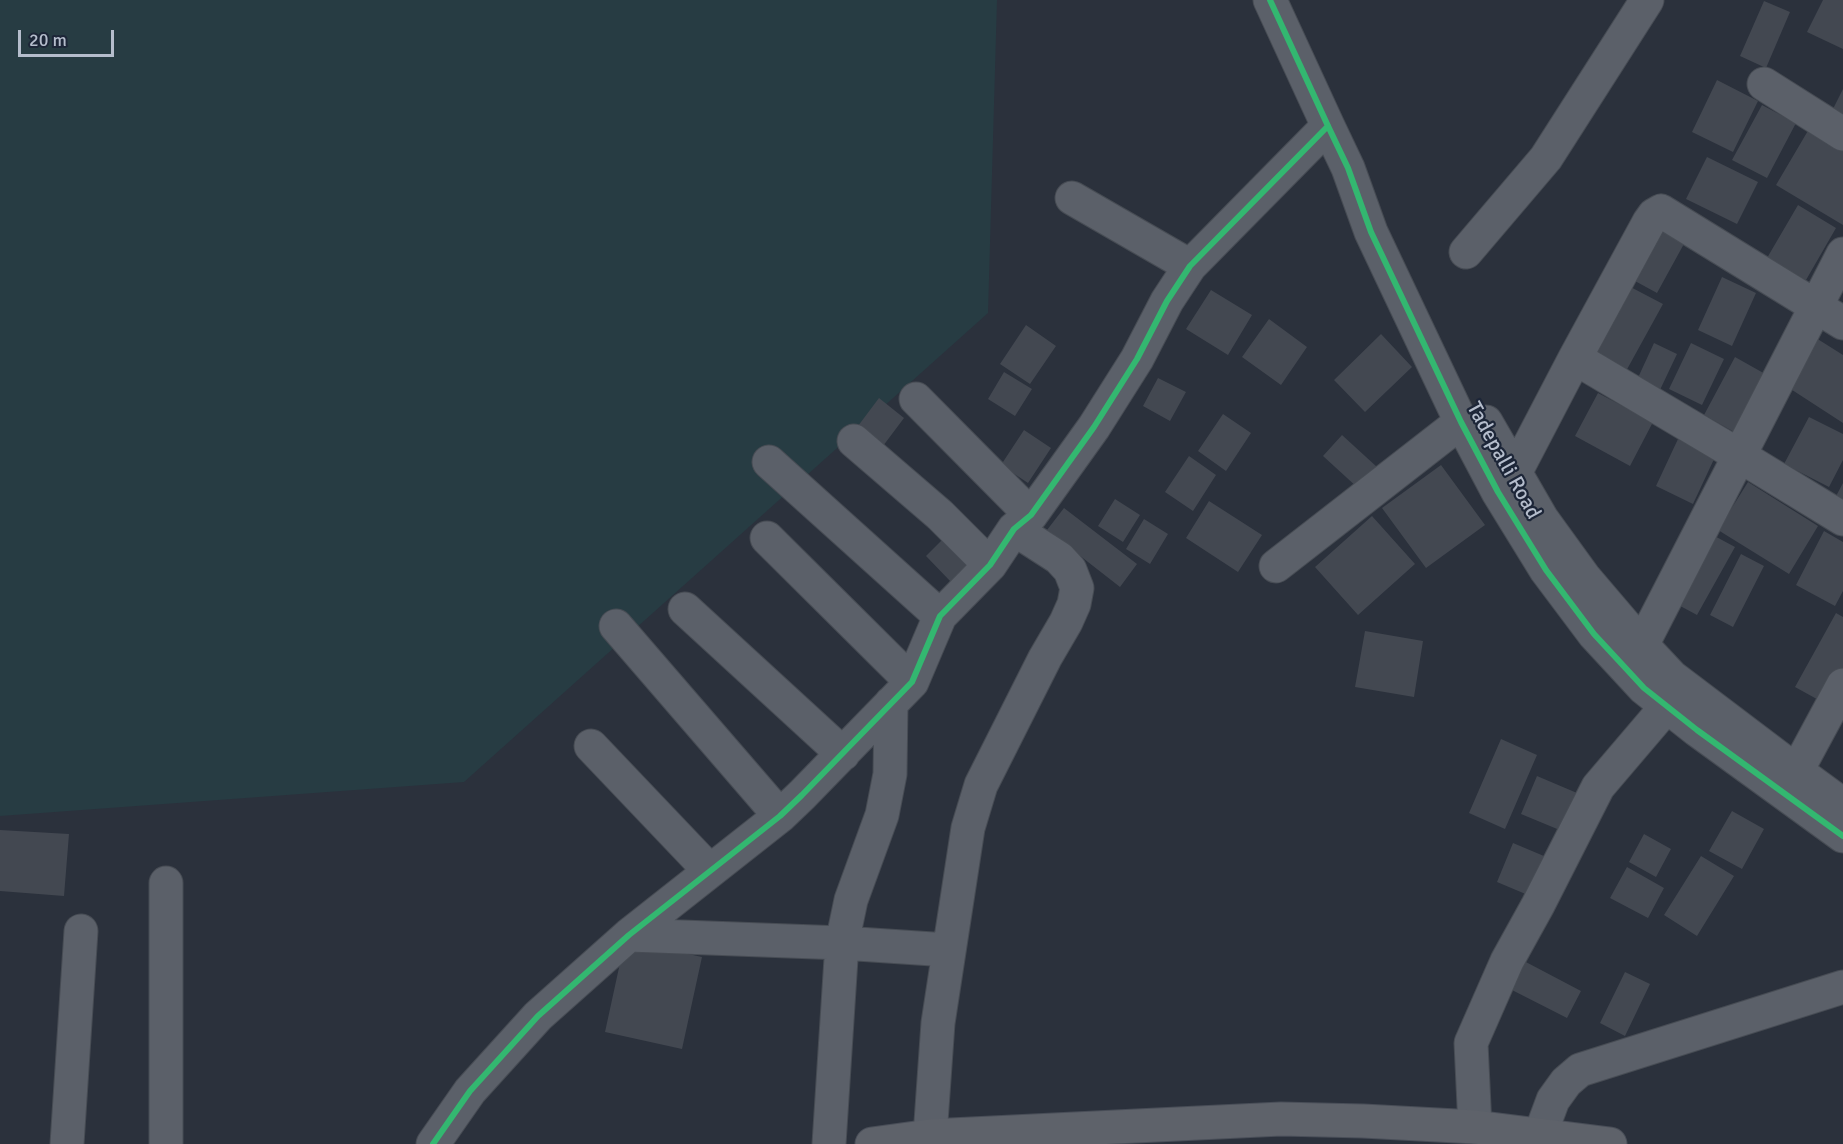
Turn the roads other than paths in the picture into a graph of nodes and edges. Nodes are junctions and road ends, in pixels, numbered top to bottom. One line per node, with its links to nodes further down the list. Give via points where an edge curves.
1 (1270, 0): 4 (street, Tadepalli Road)
2 (1647, 0): 8 (street, via 1546,158)
3 (1764, 84): 5 (street)
4 (1328, 126): 6 (street, Tadepalli Road); 10 (street)
5 (1843, 134)
6 (1348, 168): 14 (street, Tadepalli Road, via 1371,232); 18 (street, via 1386,218 1491,433)
7 (1072, 198): 10 (street)
8 (1466, 252)
9 (1843, 254): 11 (street)
10 (1190, 266): 20 (street, via 1094,427)
11 (1829, 315): 12 (street, via 1661,212 1649,222); 16 (street)
12 (1575, 358): 16 (street); 18 (street)
13 (916, 399): 20 (street)
14 (1461, 422): 23 (street); 30 (street, Tadepalli Road, via 1546,570 1601,642 1644,688)
15 (854, 441): 22 (street, via 940,515)
16 (1740, 456): 19 (street); 27 (street)
17 (769, 462): 25 (street)
18 (1515, 473): 27 (street, via 1584,577)
19 (1843, 519)
20 (1022, 522): 22 (street); 42 (street, via 1070,570 1077,588 1066,622 981,785 968,828)
21 (768, 538): 29 (street)
22 (990, 565): 25 (street)
23 (1276, 566)
24 (685, 609): 32 (street)
25 (940, 616): 29 (street)
26 (616, 626): 35 (street)
27 (1642, 645): 33 (street, via 1672,677)
28 (1843, 685): 33 (street)
29 (902, 693): 32 (street); 41 (street, via 884,804 851,900)
30 (1667, 706): 33 (street, Tadepalli Road, via 1697,730); 44 (street, via 1598,787 1507,961 1471,1043)
31 (591, 746): 37 (street)
32 (843, 754): 35 (street)
33 (1790, 782): 34 (street); 36 (street, Tadepalli Road)
34 (1843, 805)
35 (780, 816): 37 (street)
36 (1843, 836)
37 (710, 871): 40 (street)
38 (165, 883): 48 (street)
39 (81, 931): 47 (street)
40 (629, 935): 41 (street); 49 (street, via 537,1016 470,1091)
41 (842, 944): 42 (street); 50 (street)
42 (948, 950): 46 (street)
43 (1843, 987): 45 (street, via 1580,1071 1553,1100)
44 (1475, 1127): 45 (main road); 46 (main road, via 1281,1119)
45 (1540, 1135): 52 (main road)
46 (930, 1136): 51 (main road)
47 (67, 1144)
48 (166, 1144)
49 (433, 1144)
50 (829, 1144)
51 (872, 1144)
52 (1610, 1144)

